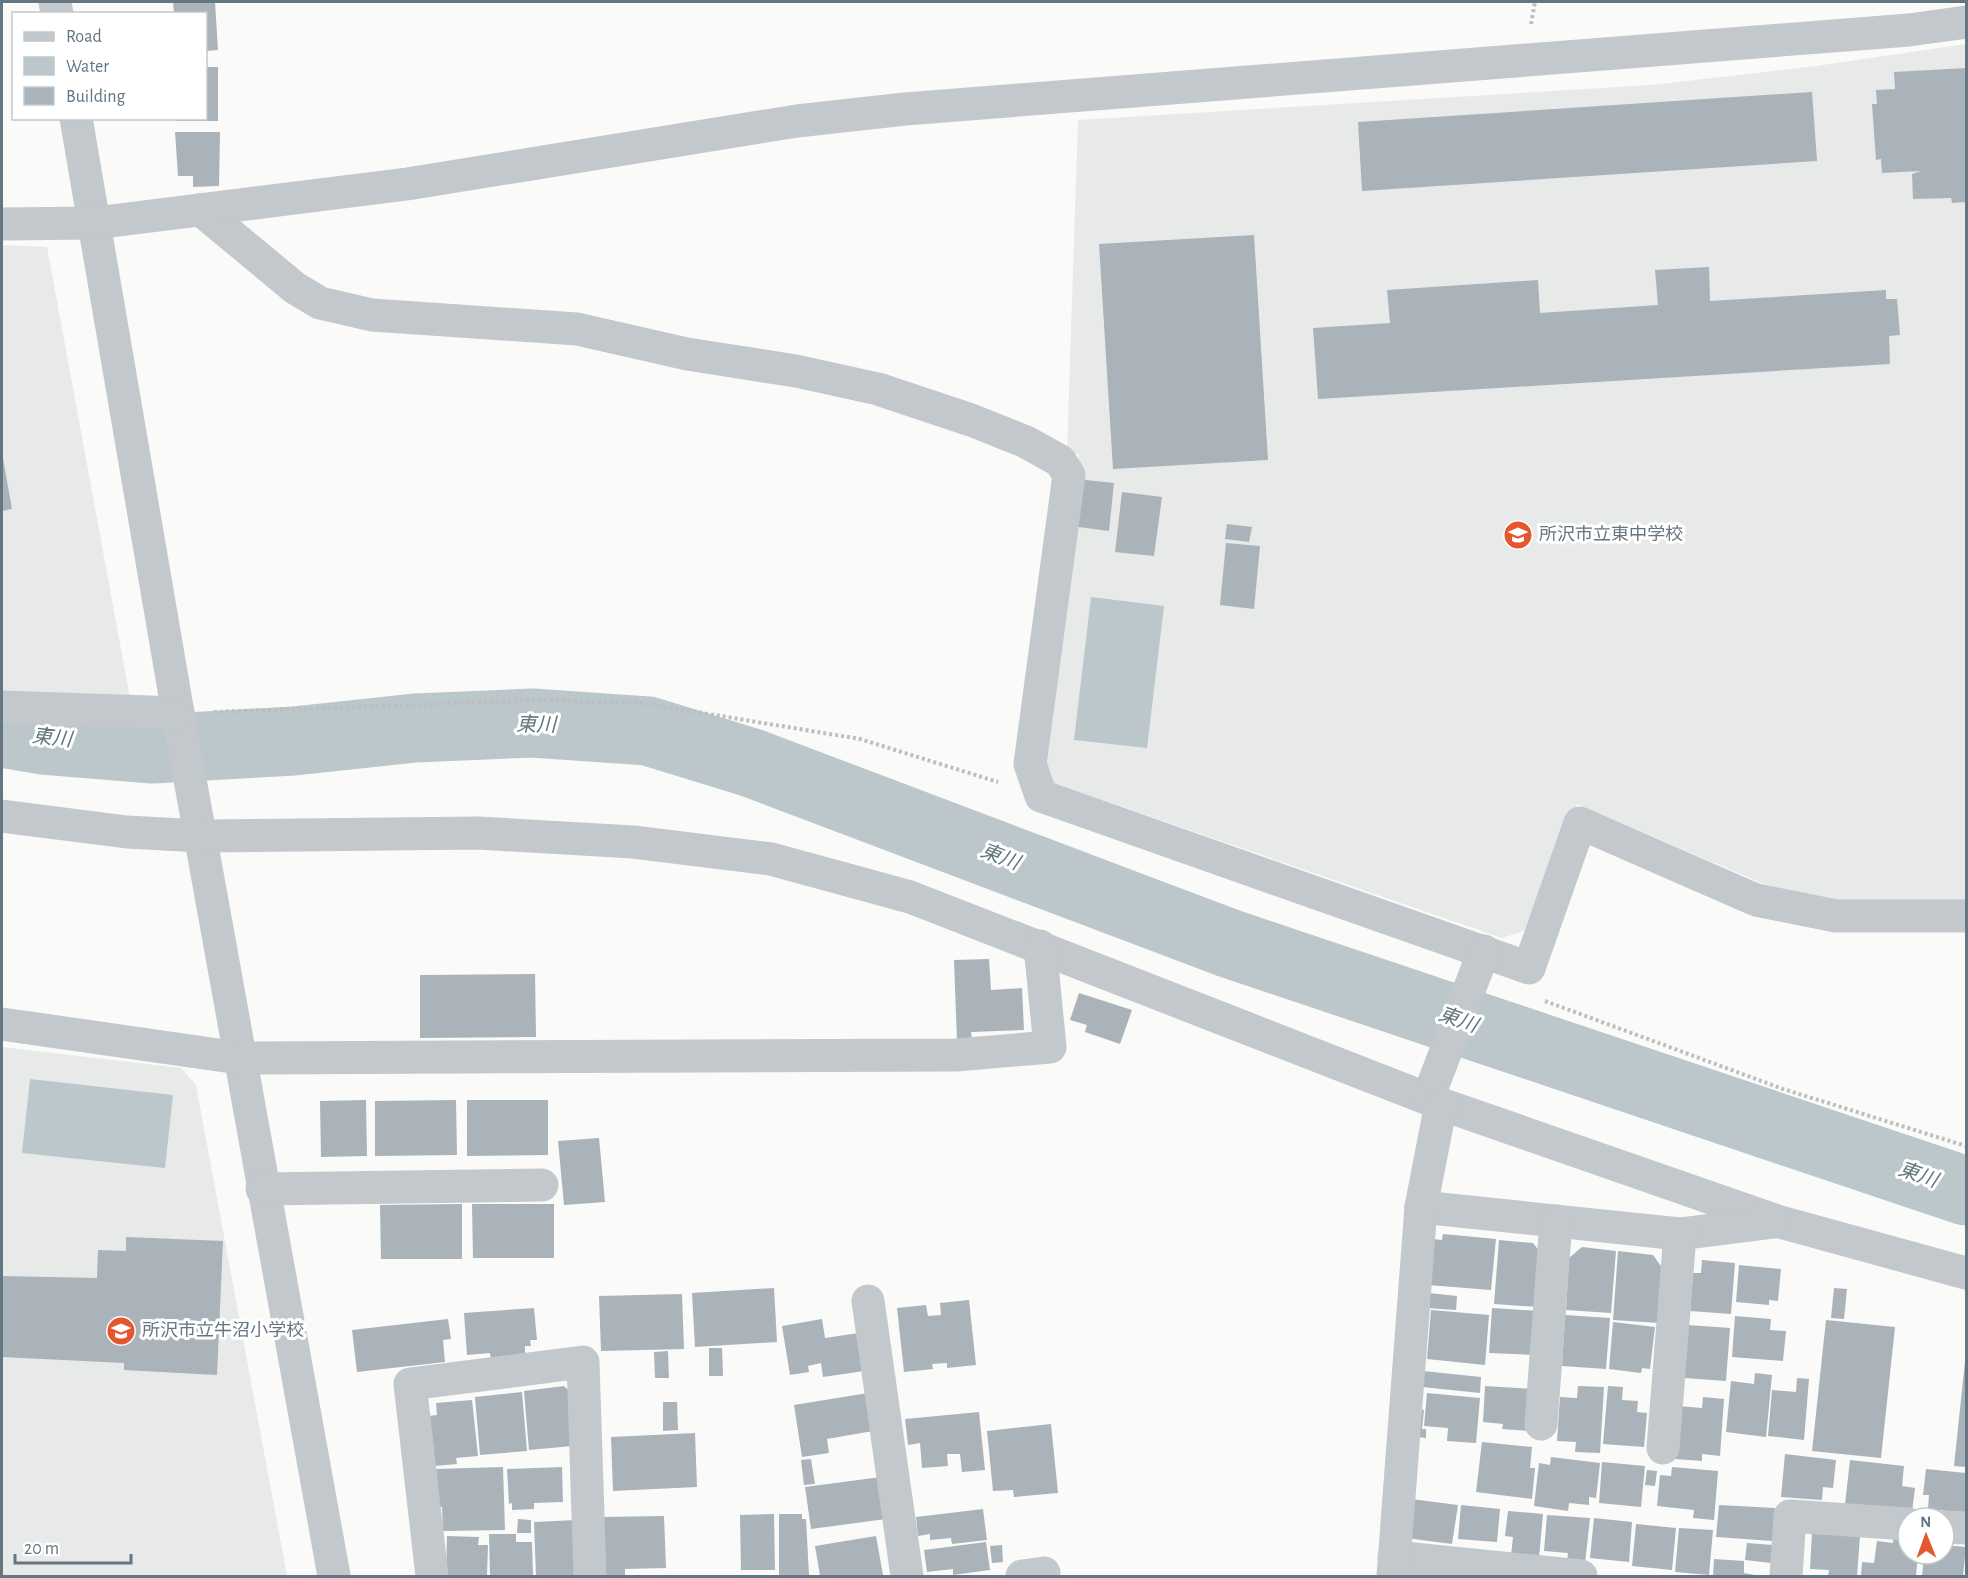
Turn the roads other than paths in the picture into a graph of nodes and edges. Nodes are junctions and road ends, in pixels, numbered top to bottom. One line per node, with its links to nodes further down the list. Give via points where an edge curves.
1 (1966, 22): 3 (street, via 1524,62 905,109 797,121 407,184)
2 (76, 120): 4 (street)
3 (201, 210): 4 (street); 12 (street, via 295,288 320,303 372,315 576,329 687,354 796,371 878,389 971,420 1026,442 1060,461 1069,475 1030,764 1041,796)
4 (95, 223): 5 (street); 7 (street)
5 (2, 224)
6 (2, 707): 7 (street)
7 (179, 720): 9 (street)
8 (2, 816): 9 (street, via 127,832)
9 (199, 824): 11 (street, via 633,842 760,857 910,897); 14 (street)
10 (1966, 915): 12 (street, via 1836,916 1756,900 1580,823 1529,968)
11 (1040, 946): 14 (street, via 1050,1047 956,1055); 15 (street)
12 (1480, 961): 15 (street)
13 (2, 1024): 14 (street)
14 (239, 1058): 17 (street)
15 (1434, 1095): 18 (street); 20 (street)
16 (542, 1185): 17 (street)
17 (262, 1189): 28 (street)
18 (1421, 1207): 19 (street); 27 (street)
19 (1556, 1221): 21 (street); 24 (street)
20 (1780, 1222): 21 (street); 22 (street)
21 (1680, 1234): 25 (street)
22 (1966, 1274)
23 (868, 1301): 31 (street)
24 (1541, 1424)
25 (1663, 1448)
26 (1896, 1523): 33 (street, via 1790,1516)
27 (1394, 1567): 32 (street)
28 (334, 1576)
29 (432, 1576): 30 (street, via 410,1384 583,1362)
30 (590, 1576)
31 (907, 1576)
32 (1581, 1576)
33 (1786, 1576)

